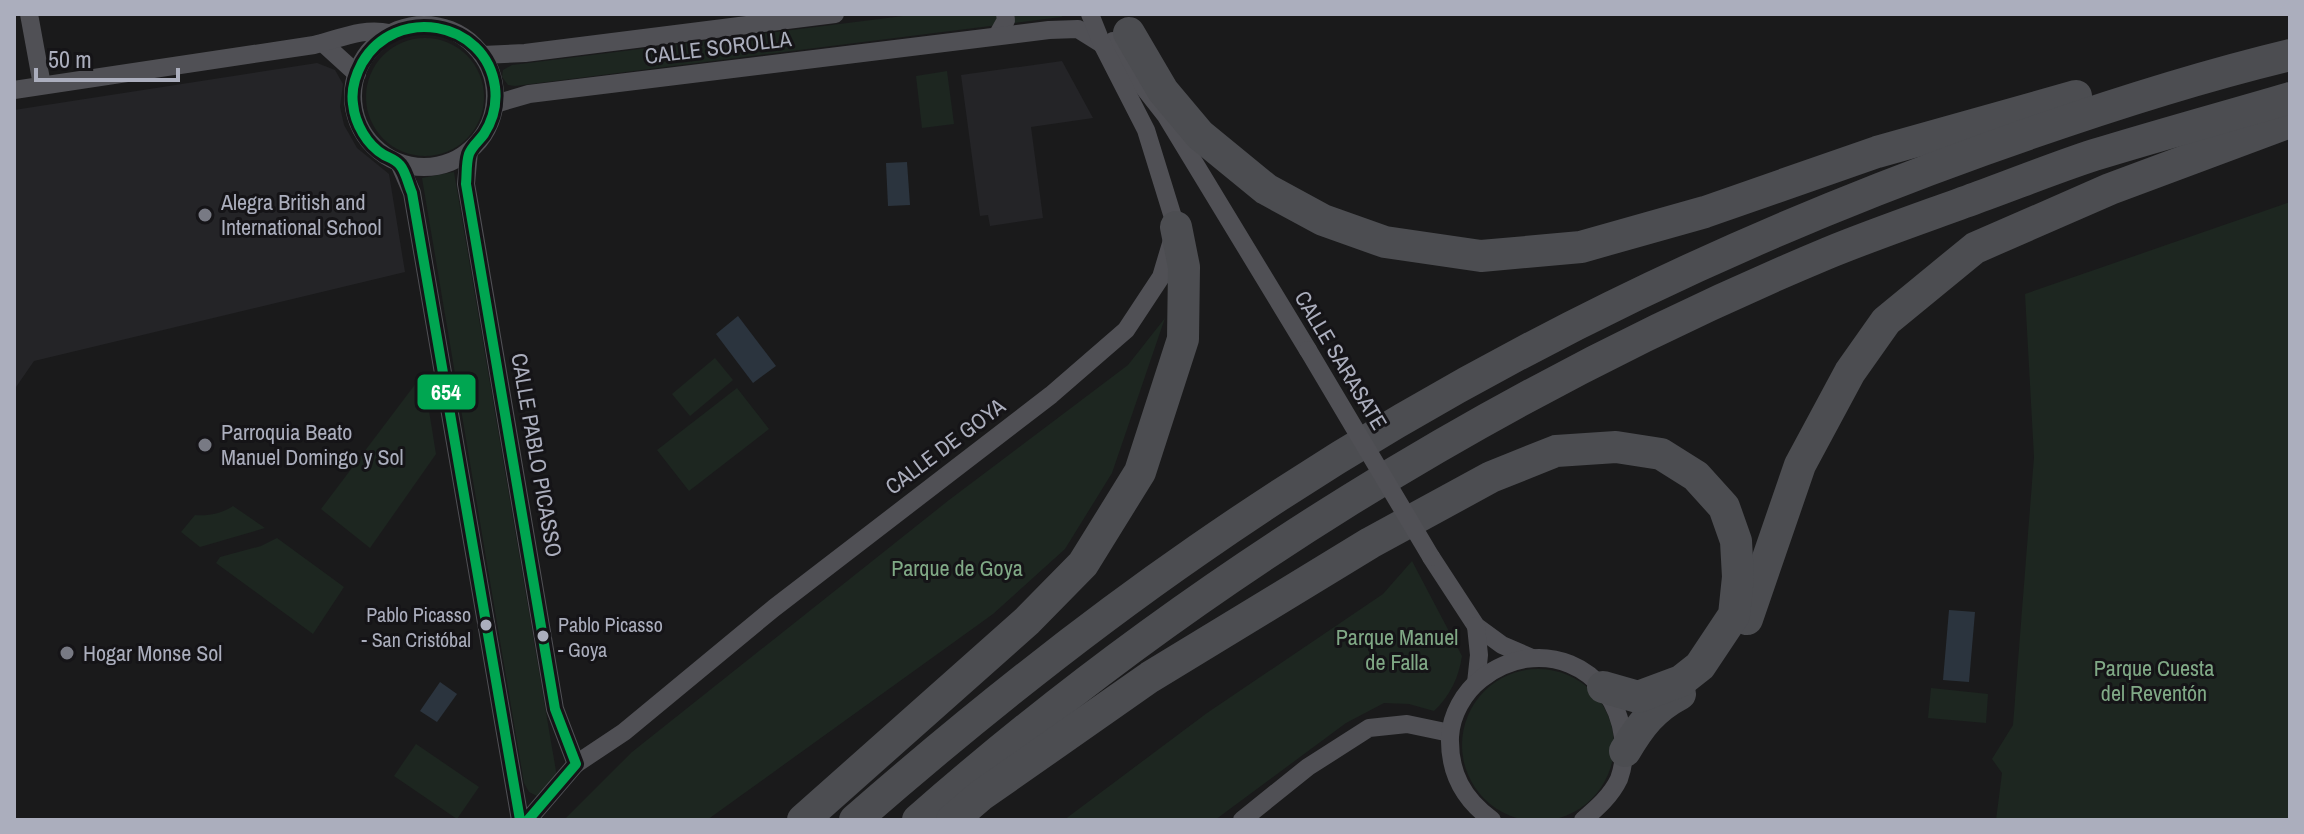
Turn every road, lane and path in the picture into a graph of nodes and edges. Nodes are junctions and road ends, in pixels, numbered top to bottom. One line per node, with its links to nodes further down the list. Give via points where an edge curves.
1 (29, 14): 14 (street)
2 (835, 14): 11 (street, CALLE SOROLLA)
3 (1005, 14): 9 (street)
4 (1090, 14): 7 (street)
5 (1102, 14): 18 (street, CALLE SARASATE, via 1133,74)
6 (421, 19): 8 (street); 11 (street, via 459,35)
7 (1118, 30): 9 (street, CALLE SOROLLA); 12 (highway, via 1200,135 1266,189 1323,220 1385,242 1481,256 1581,247 1705,212 1877,152 2110,86); 18 (street, CALLE SARASATE); 22 (street)
8 (389, 33): 10 (street, via 360,32); 13 (street, via 361,61)
9 (997, 36): 17 (street, CALLE SOROLLA, via 529,94)
10 (323, 43): 13 (street); 14 (street)
11 (482, 55): 17 (street, via 494,84)
12 (2279, 58): 34 (highway, via 2073,117 1921,172 1718,256 1544,341 1433,402 1200,548 1032,672)
13 (357, 74): 21 (street, via 353,109 362,132 377,151)
14 (42, 85): 15 (street)
15 (14, 90)
16 (2290, 98): 35 (highway, via 2092,156 1831,252 1557,382 1351,499 1222,583 1090,679)
17 (495, 104): 20 (street, via 482,138)
18 (1166, 116): 23 (street, CALLE SARASATE, bridge)
19 (2290, 122): 28 (highway, via 2110,189 1975,248 1886,321 1843,384 1800,465 1746,623 1708,673 1660,704 1642,723)
20 (469, 151): 21 (street, via 447,163); 29 (street, CALLE PABLO PICASSO, via 466,184 555,709)
21 (399, 163): 31 (street, via 412,193)
22 (1176, 227): 29 (street, CALLE DE GOYA, via 1161,277 1126,330 624,732); 33 (highway, via 1184,267 1183,339 1140,472 1083,564 1027,621)
23 (1476, 626): 24 (street, CALLE SARASATE); 25 (street)
24 (1532, 658): 25 (street, via 1512,661); 26 (street, via 1571,664)
25 (1476, 683): 27 (street, via 1455,714)
26 (1603, 687): 28 (street, via 1621,717); 36 (highway, via 1638,697 1681,681 1700,666 1734,615 1736,541 1724,507 1696,476 1661,454 1616,447 1556,451 1491,477 1370,543 1150,677)
27 (1450, 733): 37 (street, via 1407,724 1369,728 1308,767); 38 (street, via 1450,759 1458,784 1474,807)
28 (1625, 751): 30 (street)
29 (576, 764): 32 (street, CALLE DE GOYA)
30 (1607, 811): 39 (street)
31 (520, 820)
32 (528, 820)
33 (803, 820)
34 (855, 820)
35 (918, 820)
36 (952, 820)
37 (1242, 820)
38 (1492, 820)
39 (1583, 820)

